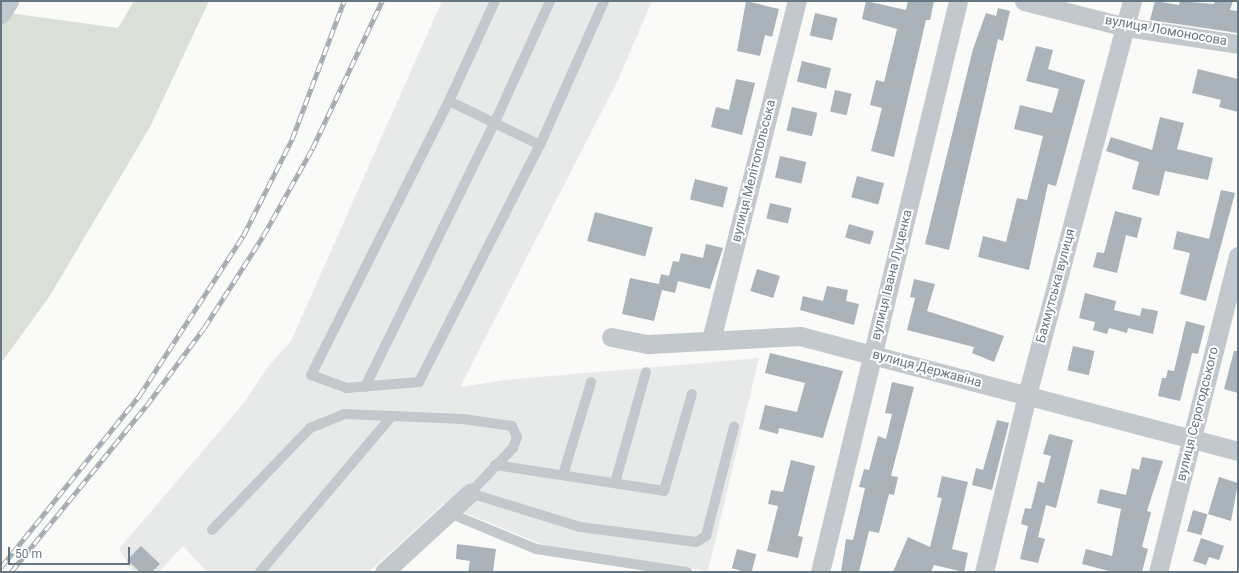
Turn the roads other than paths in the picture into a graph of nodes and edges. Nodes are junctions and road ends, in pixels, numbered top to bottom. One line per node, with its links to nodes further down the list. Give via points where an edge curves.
1 (9, 1): 9 (street)
2 (495, 1): 12 (lane)
3 (550, 1): 13 (lane)
4 (604, 1): 14 (lane)
5 (797, 1): 17 (street, вулиця Мелітопольська)
6 (958, 1): 18 (street, вулиця Івана Луценка)
7 (1024, 1): 10 (street, вулиця Ломоносова)
8 (1132, 1): 10 (street, Бахмутська вулиця)
9 (1, 14)
10 (1126, 27): 11 (street, вулиця Ломоносова); 23 (street, Бахмутська вулиця)
11 (1238, 44)
12 (450, 101): 13 (lane); 21 (lane, via 311,375 346,388)
13 (494, 124): 14 (lane); 21 (lane)
14 (540, 145): 21 (lane, via 419,382)
15 (1238, 256): 26 (street, вулиця Сєрогодського)
16 (611, 338): 17 (street, вулиця Державіна, via 648,344)
17 (711, 340): 18 (street, вулиця Державіна, via 800,336)
18 (873, 355): 23 (street, вулиця Державіна); 37 (street, вулиця Івана Луценка)
19 (646, 372): 30 (lane)
20 (591, 382): 29 (lane)
21 (365, 387)
22 (692, 394): 30 (lane, via 664,491)
23 (1027, 395): 26 (street, вулиця Державіна); 38 (street, Бахмутська вулиця)
24 (391, 417): 28 (lane, via 463,419 512,426 517,437 513,448); 33 (lane, via 344,414 310,428); 34 (lane)
25 (734, 426): 31 (lane, via 706,536 696,542 580,527)
26 (1192, 439): 27 (street, вулиця Державіна); 39 (street, вулиця Сєрогодського)
27 (1238, 451)
28 (495, 465): 29 (lane); 31 (lane)
29 (563, 475): 30 (lane)
30 (615, 483)
31 (470, 493): 32 (street)
32 (449, 513): 35 (street); 36 (lane, via 536,549)
33 (212, 530)
34 (260, 572)
35 (384, 572)
36 (687, 572)
37 (820, 572)
38 (984, 572)
39 (1158, 572)

